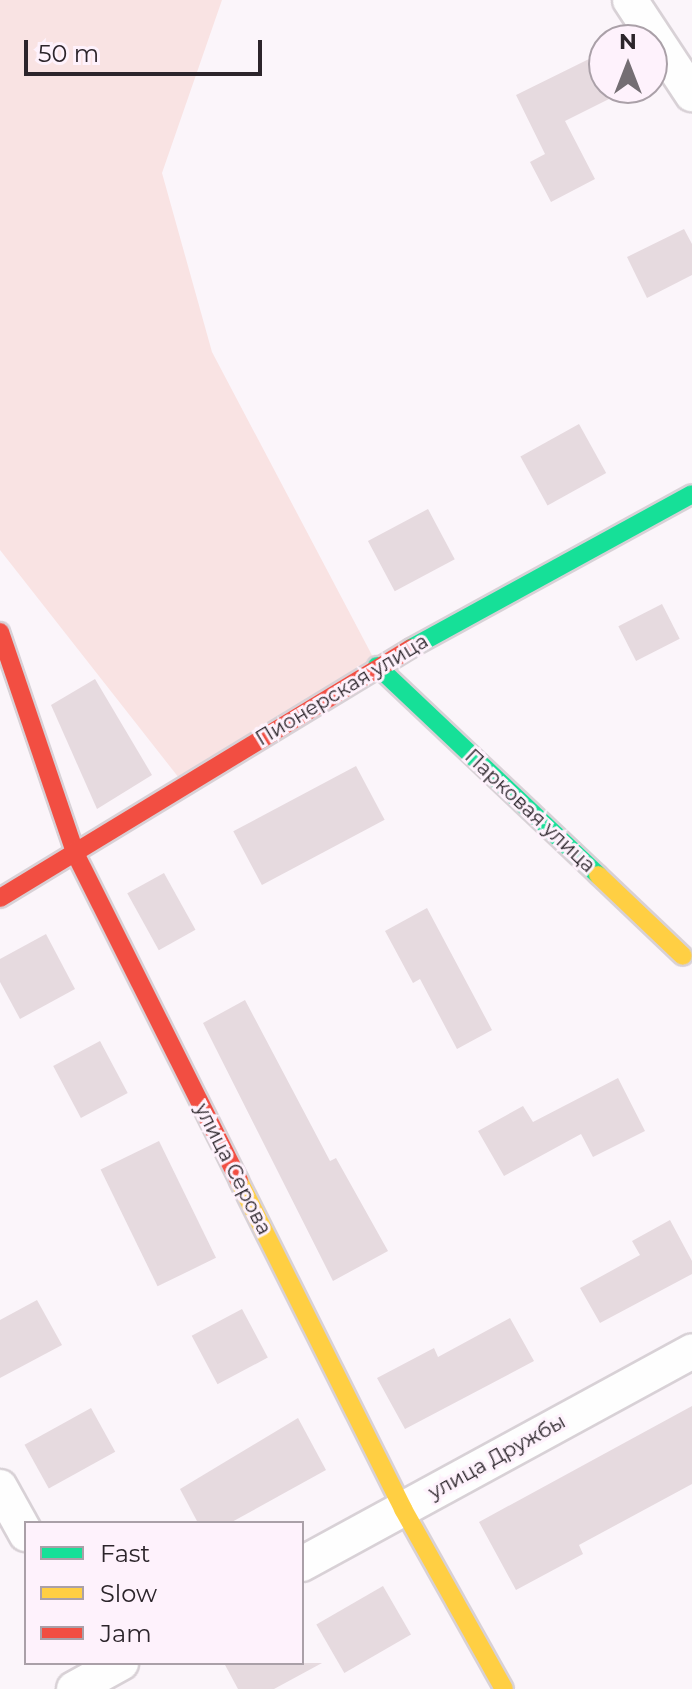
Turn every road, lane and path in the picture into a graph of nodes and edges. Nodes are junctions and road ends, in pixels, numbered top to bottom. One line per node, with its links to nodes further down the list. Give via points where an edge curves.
1 (630, 0): 2 (street)
2 (692, 94)
3 (692, 494): 5 (street, Пионерская улица)
4 (0, 632): 6 (street, улица Серова)
5 (377, 666): 6 (street, Пионерская улица); 8 (street, Парковая улица)
6 (76, 855): 7 (street, Пионерская улица); 11 (street, улица Серова)
7 (0, 898)
8 (683, 956)
9 (692, 1351): 11 (street, улица Дружбы)
10 (0, 1487): 12 (street)
11 (403, 1509): 13 (street, улица Дружбы); 14 (street, улица Серова)
12 (24, 1530)
13 (304, 1563)
14 (504, 1689)

